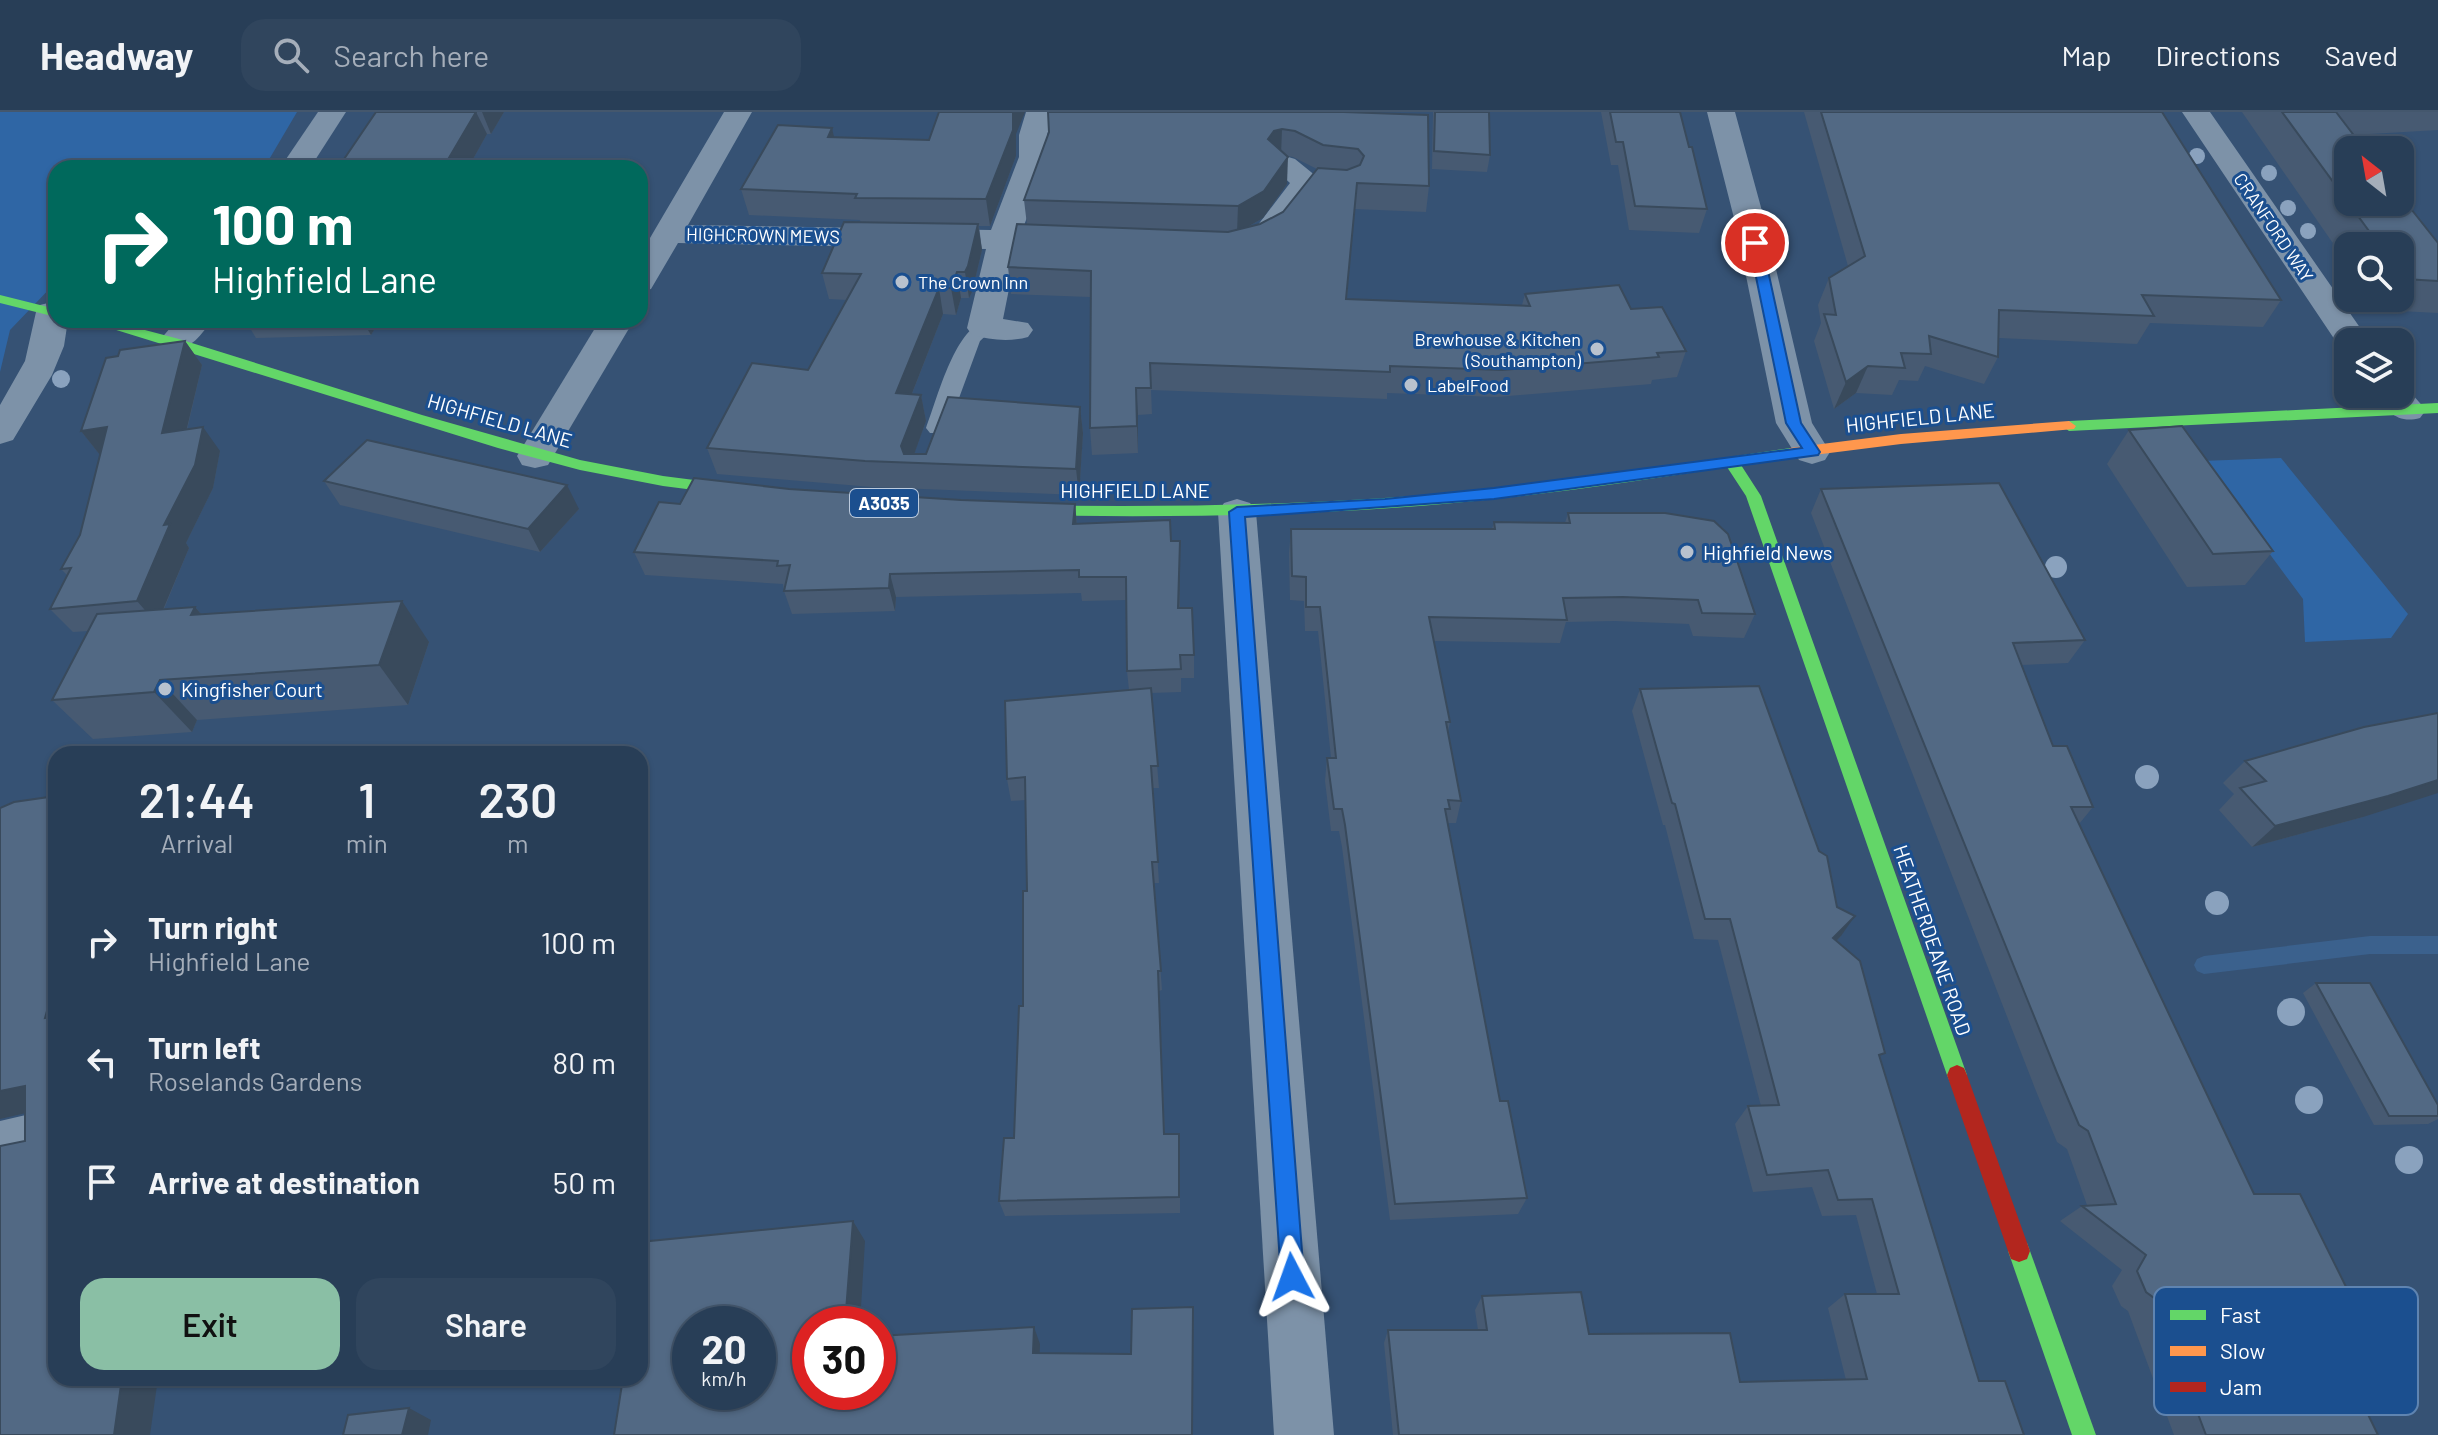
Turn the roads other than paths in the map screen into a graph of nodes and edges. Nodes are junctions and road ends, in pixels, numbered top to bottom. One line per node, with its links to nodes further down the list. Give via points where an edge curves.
1 (332, 112): 6 (street)
2 (738, 112): 8 (street)
3 (1040, 112): 9 (street, via 1034,157)
4 (1721, 112): 24 (street, via 1794,423)
5 (2196, 112): 18 (street, CRANFORD WAY)
6 (300, 160)
7 (1308, 177): 11 (street, via 1270,234)
8 (669, 234): 9 (street, HIGHCROWN MEWS); 12 (street)
9 (1004, 238): 10 (street, HIGHCROWN MEWS); 19 (street)
10 (1107, 242)
11 (1236, 246)
12 (648, 269)
13 (0, 299): 14 (main road)
14 (48, 311)
15 (52, 328): 22 (street, via 41,368)
16 (159, 328): 20 (main road, HIGHFIELD LANE)
17 (612, 328): 25 (street)
18 (2343, 328)
19 (1000, 329): 23 (lane, via 971,338)
20 (185, 331): 25 (main road, HIGHFIELD LANE)
21 (2345, 408): 24 (main road, HIGHFIELD LANE, via 2074,424)
22 (0, 432)
23 (931, 446)
24 (1812, 452): 26 (main road, HIGHFIELD LANE)
25 (535, 456): 27 (main road, HIGHFIELD LANE, via 649,481)
26 (1732, 464): 29 (main road, HIGHFIELD LANE, via 1435,499); 33 (main road, HEATHERDEANE ROAD, via 1753,496)
27 (770, 494)
28 (996, 510): 29 (main road, HIGHFIELD LANE)
29 (1237, 512): 32 (street)
30 (48, 1135): 31 (street)
31 (0, 1146)
32 (1304, 1435)
33 (2084, 1435)

